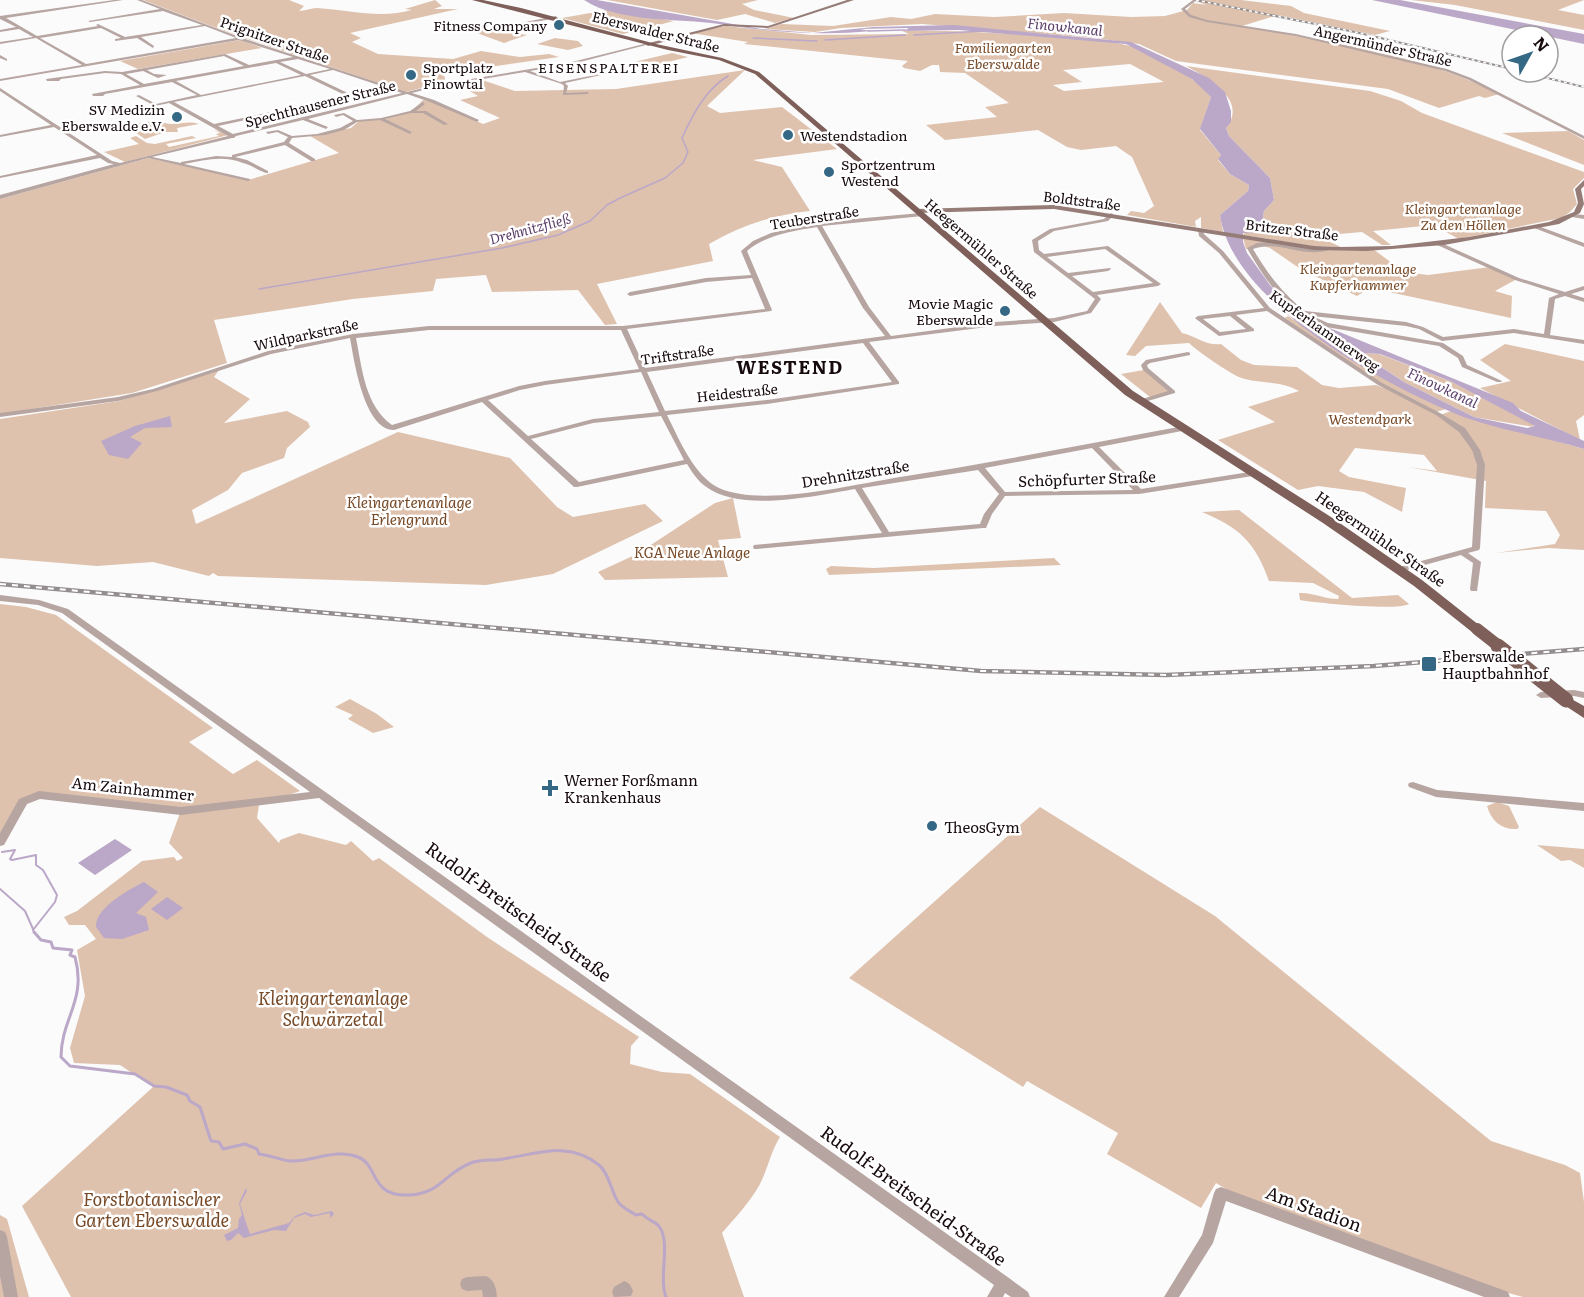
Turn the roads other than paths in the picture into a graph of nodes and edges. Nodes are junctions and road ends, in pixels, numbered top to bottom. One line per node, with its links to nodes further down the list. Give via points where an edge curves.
1 (122, 0): 8 (street)
2 (139, 0): 6 (street, Prignitzer Straße)
3 (476, 0): 7 (main road, Eberswalder Straße)
4 (852, 0): 20 (main road, via 760,28 721,25)
5 (1195, 0): 69 (street, Angermünder Straße, via 1183,9 1190,16 1207,21 1296,36 1455,73)
6 (164, 10): 9 (street, Prignitzer Straße); 10 (street, via 90,21)
7 (556, 17): 11 (street, Eberswalder Straße); 20 (main road, Eberswalder Straße)
8 (1, 18): 12 (street)
9 (206, 26): 15 (street); 17 (street, Prignitzer Straße)
10 (101, 27): 14 (street); 16 (street)
11 (501, 27)
12 (20, 28): 13 (street); 14 (street)
13 (0, 31)
14 (35, 37): 19 (street); 28 (street)
15 (138, 37): 16 (street); 21 (street)
16 (125, 39): 18 (street)
17 (241, 39): 23 (street, Prignitzer Straße); 28 (street)
18 (116, 40)
19 (0, 43)
20 (648, 44): 27 (street, Spechthausener Straße); 32 (main road, Eberswalder Straße)
21 (153, 47)
22 (0, 56): 24 (street)
23 (298, 58): 25 (street); 34 (street, Prignitzer Straße)
24 (6, 60)
25 (277, 62): 30 (street); 38 (street)
26 (214, 63): 31 (street, via 152,74)
27 (572, 63): 35 (street, Spechthausener Straße); 42 (street, via 604,74)
28 (85, 65): 39 (street)
29 (220, 66): 33 (street)
30 (249, 67): 31 (street, via 225,55); 33 (street)
31 (143, 69): 37 (street)
32 (750, 69): 84 (main road, Heegermühler Straße, via 821,125)
33 (229, 70): 41 (street)
34 (333, 70): 38 (street); 46 (street, Prignitzer Straße)
35 (523, 71): 42 (street); 46 (street, Spechthausener Straße)
36 (35, 73): 36 (street, via 12,77 6,73 29,69)
37 (122, 73): 40 (street); 43 (street)
38 (305, 75): 48 (street); 63 (street, via 351,97)
39 (0, 80)
40 (59, 80)
41 (173, 81): 43 (street); 48 (street)
42 (561, 83): 45 (street, via 566,86 564,94)
43 (144, 86): 47 (street)
44 (0, 88): 49 (street)
45 (588, 93)
46 (405, 94): 53 (street, Prignitzer Straße); 55 (street, Spechthausener Straße)
47 (103, 95)
48 (199, 95): 52 (street)
49 (11, 96): 51 (street); 62 (street)
50 (138, 96): 52 (street, via 155,105)
51 (0, 98)
52 (170, 102): 63 (street)
53 (423, 102): 54 (street); 57 (street); 57 (street, via 432,101)
54 (411, 112): 56 (street); 61 (street, via 424,112)
55 (305, 119): 58 (street); 67 (street, Spechthausener Straße)
56 (381, 119): 59 (street); 65 (street)
57 (466, 120): 60 (street)
58 (311, 121): 59 (street, via 344,114); 64 (street)
59 (356, 121): 68 (street, via 349,127)
60 (477, 121)
61 (446, 124)
62 (55, 125): 66 (street); 73 (street)
63 (212, 126): 67 (street)
64 (326, 128)
65 (410, 133)
66 (0, 136)
67 (233, 137): 70 (street); 75 (street, Spechthausener Straße)
68 (291, 137): 70 (street, via 278,131); 71 (street)
69 (1584, 138)
70 (241, 139): 72 (street)
71 (286, 143): 74 (street); 76 (street)
72 (217, 144)
73 (101, 156): 77 (street); 80 (street)
74 (234, 156): 78 (street, via 215,155); 79 (street)
75 (147, 157): 77 (street, Spechthausener Straße); 78 (street)
76 (313, 160)
77 (121, 164): 83 (street, Spechthausener Straße)
78 (178, 164): 81 (street)
79 (266, 172)
80 (0, 177)
81 (248, 180)
82 (1584, 182): 86 (main road, via 1578,189 1581,206)
83 (0, 197)
84 (921, 214): 85 (main road, Boldtstraße, via 1048,206); 88 (street, Teuberstraße); 108 (main road, Heegermühler Straße)
85 (1111, 215): 90 (main road, Boldtstraße); 95 (street, via 1106,220 1039,236 1034,246)
86 (1574, 216): 87 (street); 89 (main road, Britzer Straße)
87 (1584, 218)
88 (819, 226): 98 (street, Teuberstraße, via 772,233 745,248); 112 (street, via 866,308)
89 (1536, 226): 92 (main road, Britzer Straße); 93 (street)
90 (1200, 230): 91 (main road, Boldtstraße); 104 (street, Kupferhammerweg)
91 (1216, 232): 94 (main road, Britzer Straße)
92 (1437, 243): 94 (main road, Britzer Straße); 102 (street, via 1516,279)
93 (1584, 245)
94 (1328, 249): 106 (street, via 1278,245 1250,248 1280,291)
95 (1042, 256): 97 (street); 101 (street, via 1106,247 1158,284)
96 (1108, 269): 97 (street)
97 (1067, 275): 101 (street)
98 (754, 276): 100 (street); 105 (street, Teuberstraße)
99 (1584, 288): 102 (street)
100 (630, 294)
101 (1092, 294): 108 (street, Triftstraße, via 1099,301 1089,312)
102 (1565, 294): 103 (street); 110 (street, via 1552,298)
103 (1584, 300)
104 (1268, 309): 107 (street); 134 (street, Kupferhammerweg, via 1380,384 1462,430 1481,465 1478,543 1476,548)
105 (769, 310): 109 (street, Wildparkstraße)
106 (1304, 313): 114 (street, via 1326,325); 114 (street, via 1406,324 1421,328)
107 (1231, 314): 107 (street, via 1220,315 1198,318 1219,334 1252,330)
108 (1042, 319): 112 (street, Triftstraße); 120 (main road, Heegermühler Straße)
109 (623, 328): 111 (street, Wildparkstraße, via 429,328); 117 (street, Drehnitzstraße)
110 (1548, 332): 114 (street, via 1514,331); 115 (street)
111 (353, 336): 119 (street, Triftstraße, via 365,392 382,423 391,428); 122 (street, Wildparkstraße, via 270,352 118,399)
112 (890, 338): 113 (street, Triftstraße)
113 (865, 342): 117 (street, Triftstraße); 121 (street, Heidestraße, via 897,383 767,402)
114 (1441, 342): 118 (street, via 1461,357 1464,366)
115 (1584, 342)
116 (1188, 354): 120 (street, via 1144,365 1173,392)
117 (645, 371): 119 (street, Triftstraße, via 545,383); 121 (street, Drehnitzstraße)
118 (1498, 381)
119 (483, 399): 124 (street)
120 (1141, 401): 123 (main road, Heegermühler Straße)
121 (664, 411): 124 (street, Heidestraße, via 578,423); 126 (street, Drehnitzstraße)
122 (0, 415)
123 (1184, 428): 125 (street, Drehnitzstraße); 128 (main road, Heegermühler Straße)
124 (528, 438): 126 (street, via 577,485)
125 (1094, 446): 127 (street, Drehnitzstraße); 130 (street)
126 (687, 462): 129 (street, Drehnitzstraße, via 706,483 746,496 774,498)
127 (980, 467): 129 (street, Drehnitzstraße); 131 (street)
128 (1256, 473): 130 (street, Schöpfurter Straße); 135 (main road, Heegermühler Straße)
129 (858, 487): 132 (street)
130 (1139, 492): 131 (street, Schöpfurter Straße)
131 (1003, 495): 132 (street, Schöpfurter Straße, via 983,526)
132 (887, 535): 133 (street, Schöpfurter Straße)
133 (757, 547)
134 (1463, 553): 135 (street); 136 (street, via 1477,562)
135 (1400, 570): 140 (main road, Heegermühler Straße, bridge)
136 (1474, 589)
137 (0, 598): 142 (street, Rudolf-Breitscheid-Straße, via 65,610)
138 (1541, 695): 139 (street)
139 (1584, 695)
140 (1584, 713)
141 (1413, 785): 143 (street, via 1436,793)
142 (322, 795): 144 (street, Am Zainhammer, via 185,811 39,795 23,802); 146 (street, Rudolf-Breitscheid-Straße)
143 (1584, 807)
144 (0, 842)
145 (0, 1237): 147 (street)
146 (1004, 1283): 148 (street, Rudolf-Breitscheid-Straße); 149 (street, Rudolf-Breitscheid-Straße)
147 (11, 1297)
148 (994, 1297)
149 (1023, 1297)
150 (1171, 1297): 151 (street, Am Stadion, via 1208,1238 1221,1193)
151 (1503, 1297)

